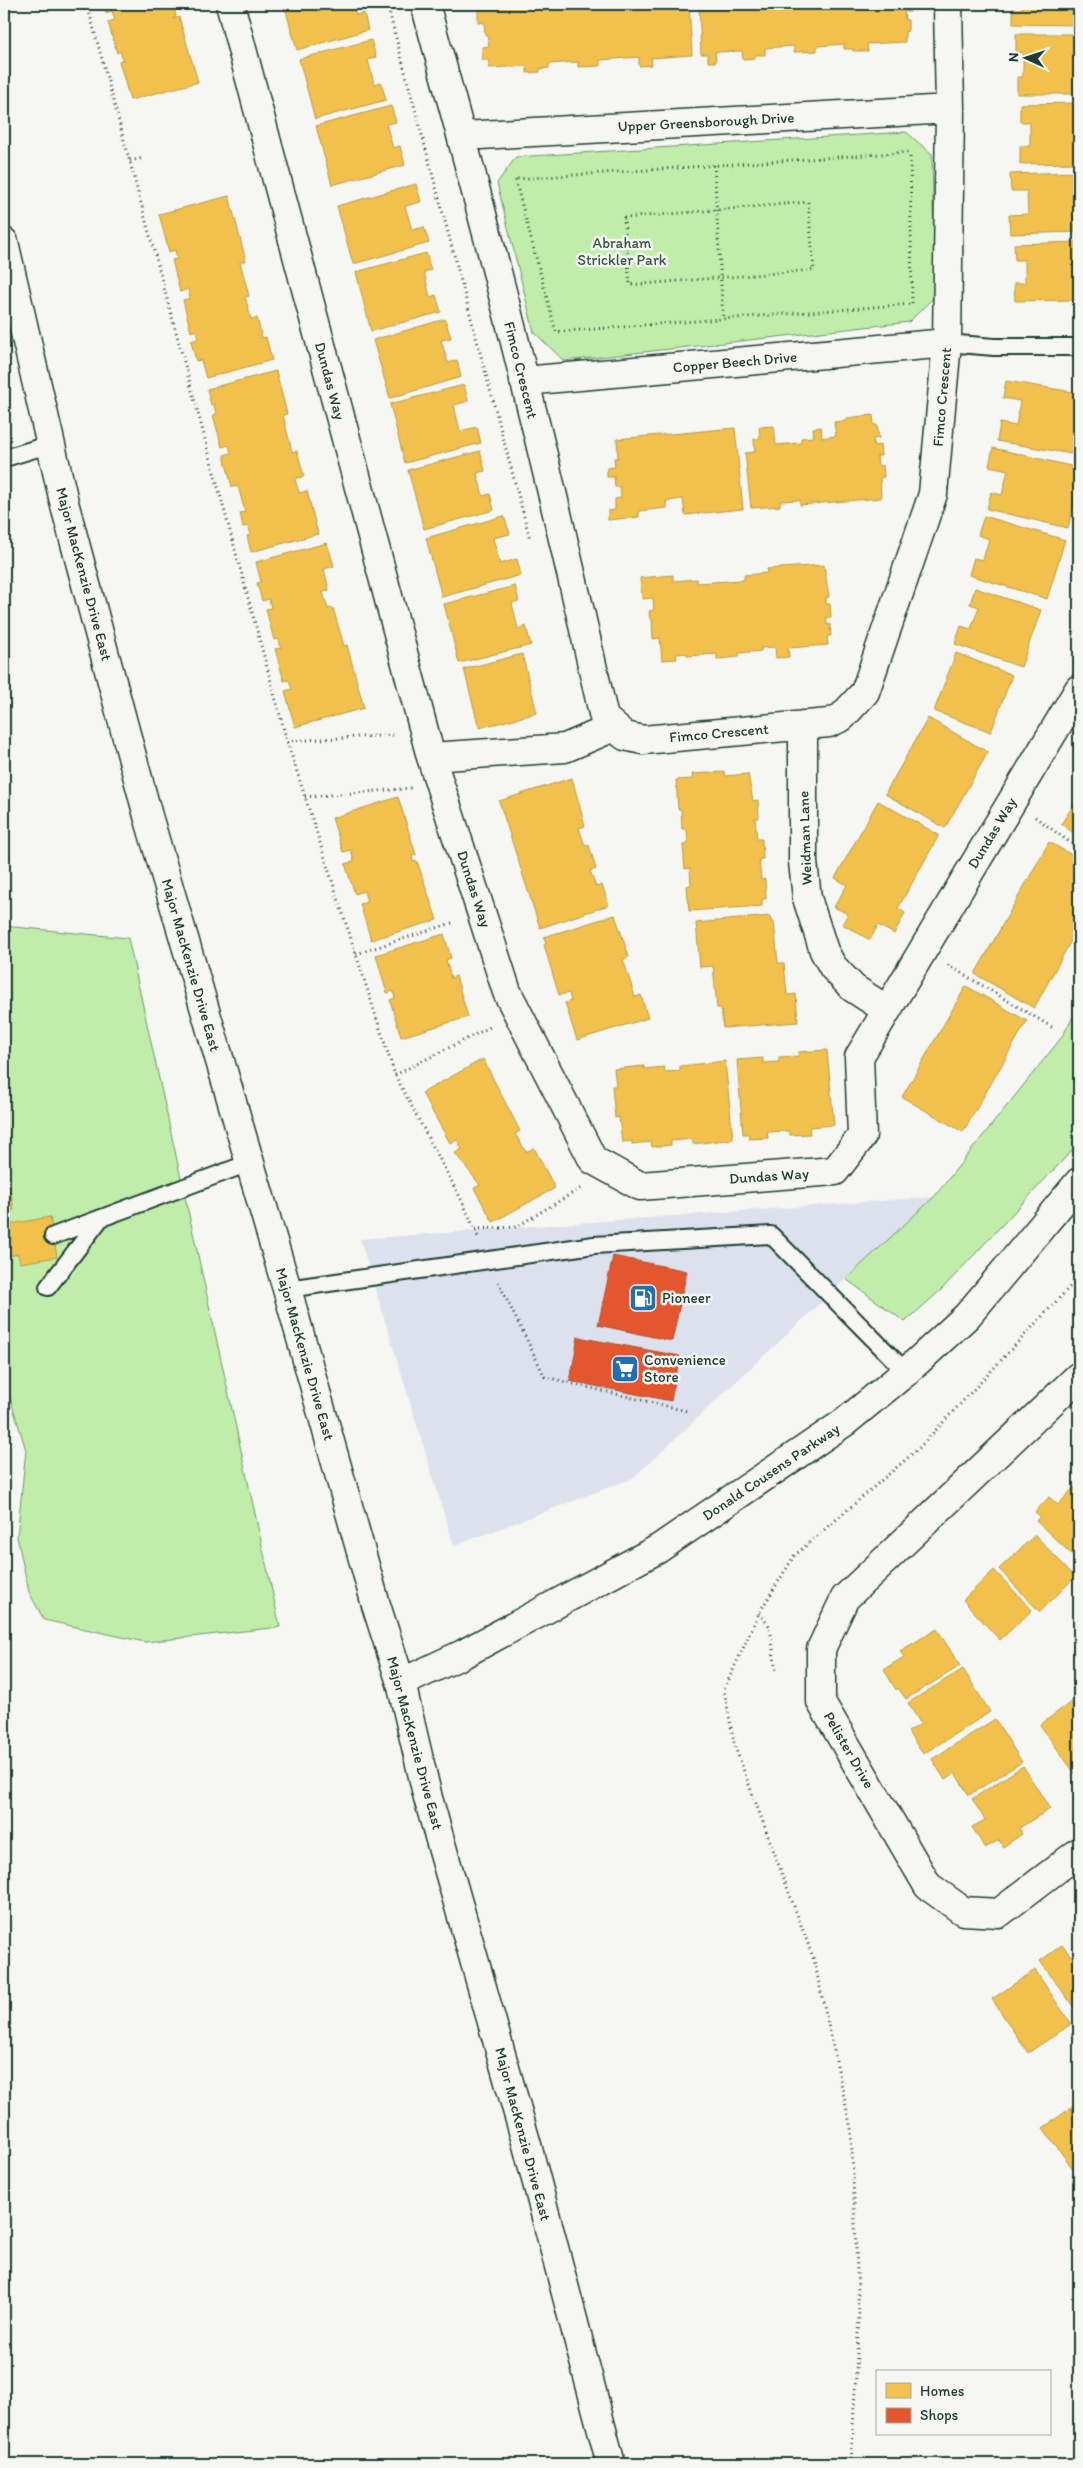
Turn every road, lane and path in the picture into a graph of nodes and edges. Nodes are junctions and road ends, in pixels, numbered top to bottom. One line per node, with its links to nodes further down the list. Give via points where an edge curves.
1 (87, 4): 9 (path)
2 (230, 4): 25 (street, Dundas Way)
3 (387, 4): 20 (path)
4 (425, 4): 7 (street, Fimco Crescent)
5 (948, 4): 6 (street, Fimco Crescent)
6 (950, 109): 7 (street, Upper Greensborough Drive); 15 (street, Fimco Crescent)
7 (462, 136): 17 (street, Fimco Crescent)
8 (143, 158): 9 (path)
9 (130, 161): 24 (path)
10 (714, 165): 11 (path); 14 (path, via 515,179 556,332); 14 (path, via 910,152 912,304)
11 (717, 210): 13 (path); 13 (path, via 624,218 630,285); 13 (path, via 808,202 814,270)
12 (4, 242): 18 (street, Major MacKenzie Drive East)
13 (720, 277): 14 (path)
14 (723, 319)
15 (947, 343): 16 (lane, via 994,347); 17 (street, Copper Beech Drive); 22 (street, Fimco Crescent, via 933,494 865,692 842,717 829,723)
16 (1079, 347)
17 (524, 381): 23 (street, Fimco Crescent, via 604,718)
18 (51, 444): 19 (lane); 37 (street, Major MacKenzie Drive East, via 148,816)
19 (4, 459)
20 (531, 540)
21 (1079, 689): 28 (street, Dundas Way)
22 (803, 725): 23 (street, Fimco Crescent, via 643,740 625,736); 33 (street, Weidman Lane, via 802,862 807,898 824,951 833,967 853,988)
23 (614, 727): 25 (street, via 565,748)
24 (287, 742): 25 (path); 27 (path)
25 (428, 745): 26 (street, Dundas Way)
26 (440, 785): 27 (path); 30 (street, Dundas Way)
27 (305, 797): 32 (path)
28 (1012, 801): 29 (path); 31 (street, Dundas Way)
29 (1079, 849)
30 (482, 913): 32 (path); 34 (street, Dundas Way, via 507,992)
31 (922, 950): 33 (street, Dundas Way); 35 (path)
32 (356, 954): 36 (path)
33 (887, 1010): 38 (street, Dundas Way, via 859,1057 862,1136 835,1170 640,1186)
34 (518, 1013): 36 (path); 38 (street, Dundas Way, via 593,1160)
35 (1055, 1030)
36 (395, 1075): 41 (path)
37 (249, 1163): 40 (lane); 46 (street, Major MacKenzie Drive East)
38 (611, 1170): 41 (path, via 516,1227)
39 (1079, 1182): 47 (street, Donald Cousens Parkway, via 967,1316)
40 (100, 1218): 42 (lane); 45 (lane)
41 (475, 1229): 43 (path)
42 (53, 1236)
43 (487, 1260): 46 (lane); 47 (lane, via 594,1244 771,1235); 49 (path, via 544,1376)
44 (1079, 1277): 50 (path, via 919,1448 794,1556)
45 (48, 1288)
46 (286, 1288): 52 (street, Major MacKenzie Drive East)
47 (906, 1372): 52 (street, Donald Cousens Parkway, via 845,1422 658,1550)
48 (1079, 1376): 53 (street, Pelister Drive, via 845,1598 822,1649 821,1702 928,1886 963,1911 999,1913)
49 (687, 1411)
50 (759, 1613): 51 (path, via 770,1626); 55 (path, via 724,1690 735,1747 814,1960 851,2129 859,2317)
51 (776, 1671)
52 (401, 1684): 54 (street, Major MacKenzie Drive East, via 428,1798 527,2145)
53 (1079, 1852)
54 (611, 2464)
55 (851, 2464)

